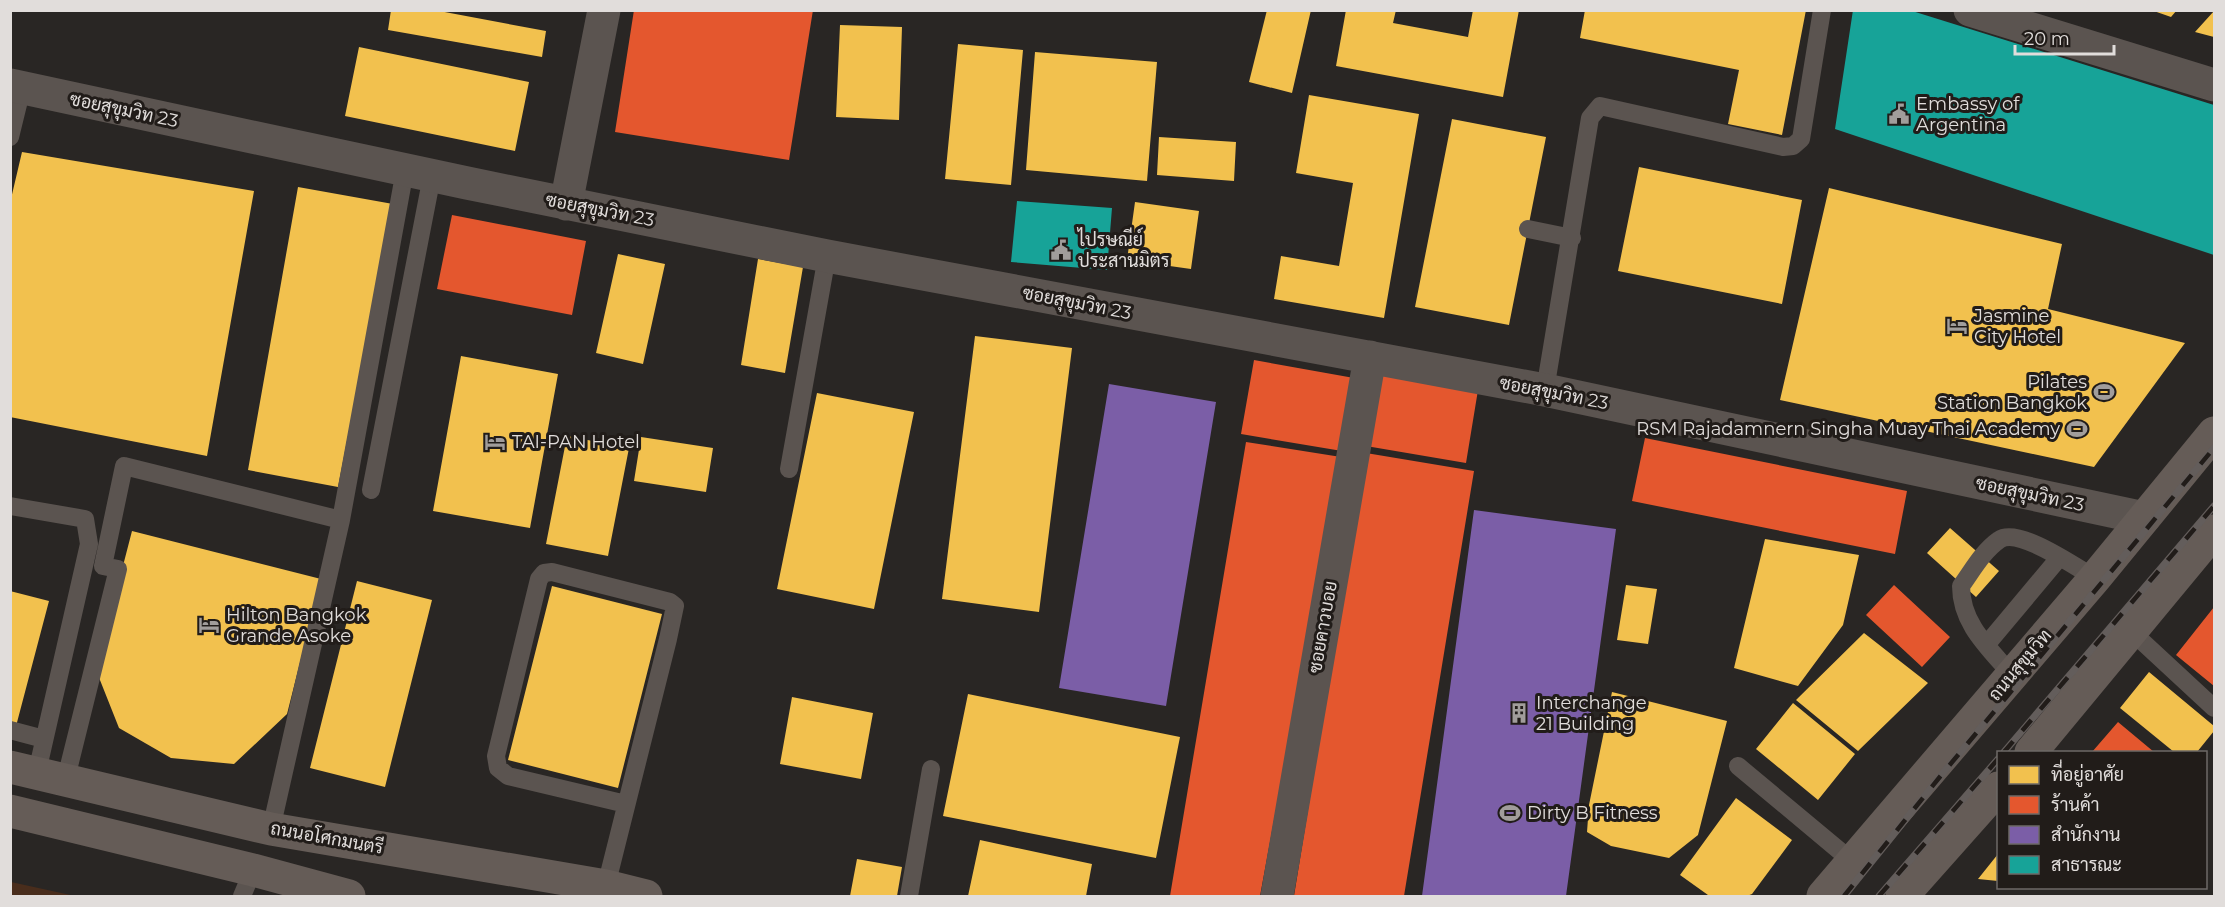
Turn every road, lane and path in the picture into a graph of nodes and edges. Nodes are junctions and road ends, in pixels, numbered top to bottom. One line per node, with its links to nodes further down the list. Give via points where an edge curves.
1 (604, 10): 8 (street)
2 (1822, 10): 10 (lane, via 1801,139 1784,147 1600,106 1590,118)
3 (1970, 10): 4 (street)
4 (2214, 85)
5 (16, 87): 6 (lane); 7 (street, ซอยสุขุมวิท 23)
6 (10, 137)
7 (419, 173): 8 (street, ซอยสุขุมวิท 23); 16 (lane); 19 (lane)
8 (566, 204): 11 (street, ซอยสุขุมวิท 23)
9 (1528, 229): 10 (lane)
10 (1572, 238): 13 (lane)
11 (827, 256): 12 (street, ซอยสุขุมวิท 23); 15 (lane)
12 (1370, 357): 13 (street, ซอยสุขุมวิท 23); 44 (street, ซอยคาวบอย)
13 (1545, 390): 18 (street, ซอยสุขุมวิท 23)
14 (2214, 433): 18 (main road, ถนนสุขุมวิท)
15 (789, 469)
16 (371, 490)
17 (10, 506): 28 (lane, via 85,519 89,530)
18 (2144, 518): 22 (main road, ถนนสุขุมวิท)
19 (341, 520): 32 (lane, via 124,465 103,566 118,569); 36 (lane)
20 (2214, 531): 23 (main road)
21 (2059, 558): 22 (lane); 24 (lane); 24 (lane, via 2015,537 1998,540 1984,555 1961,586 1961,594 1970,624)
22 (2095, 578): 25 (main road, ถนนสุขุมวิท)
23 (2132, 632): 26 (lane); 29 (main road)
24 (1987, 644): 25 (lane)
25 (2012, 675): 37 (main road, ถนนสุขุมวิท)
26 (2214, 708)
27 (10, 730): 28 (lane)
28 (44, 739): 32 (lane)
29 (2033, 751)
30 (1738, 766): 37 (lane)
31 (931, 769): 43 (lane)
32 (38, 772): 36 (main road, ถนนอโศกมนตรี)
33 (1997, 789): 46 (main road)
34 (626, 804): 34 (lane, via 675,606 544,573 539,579 496,756 498,768 508,776); 39 (lane)
35 (10, 811): 38 (main road)
36 (271, 829): 39 (main road, ถนนอโศกมนตรี)
37 (1853, 862): 45 (main road, ถนนสุขุมวิท)
38 (248, 883): 40 (main road)
39 (606, 886): 41 (main road, ถนนอโศกมนตรี)
40 (315, 892): 42 (main road)
41 (645, 896)
42 (349, 897)
43 (909, 897)
44 (1276, 897)
45 (1823, 897)
46 (1902, 897)

